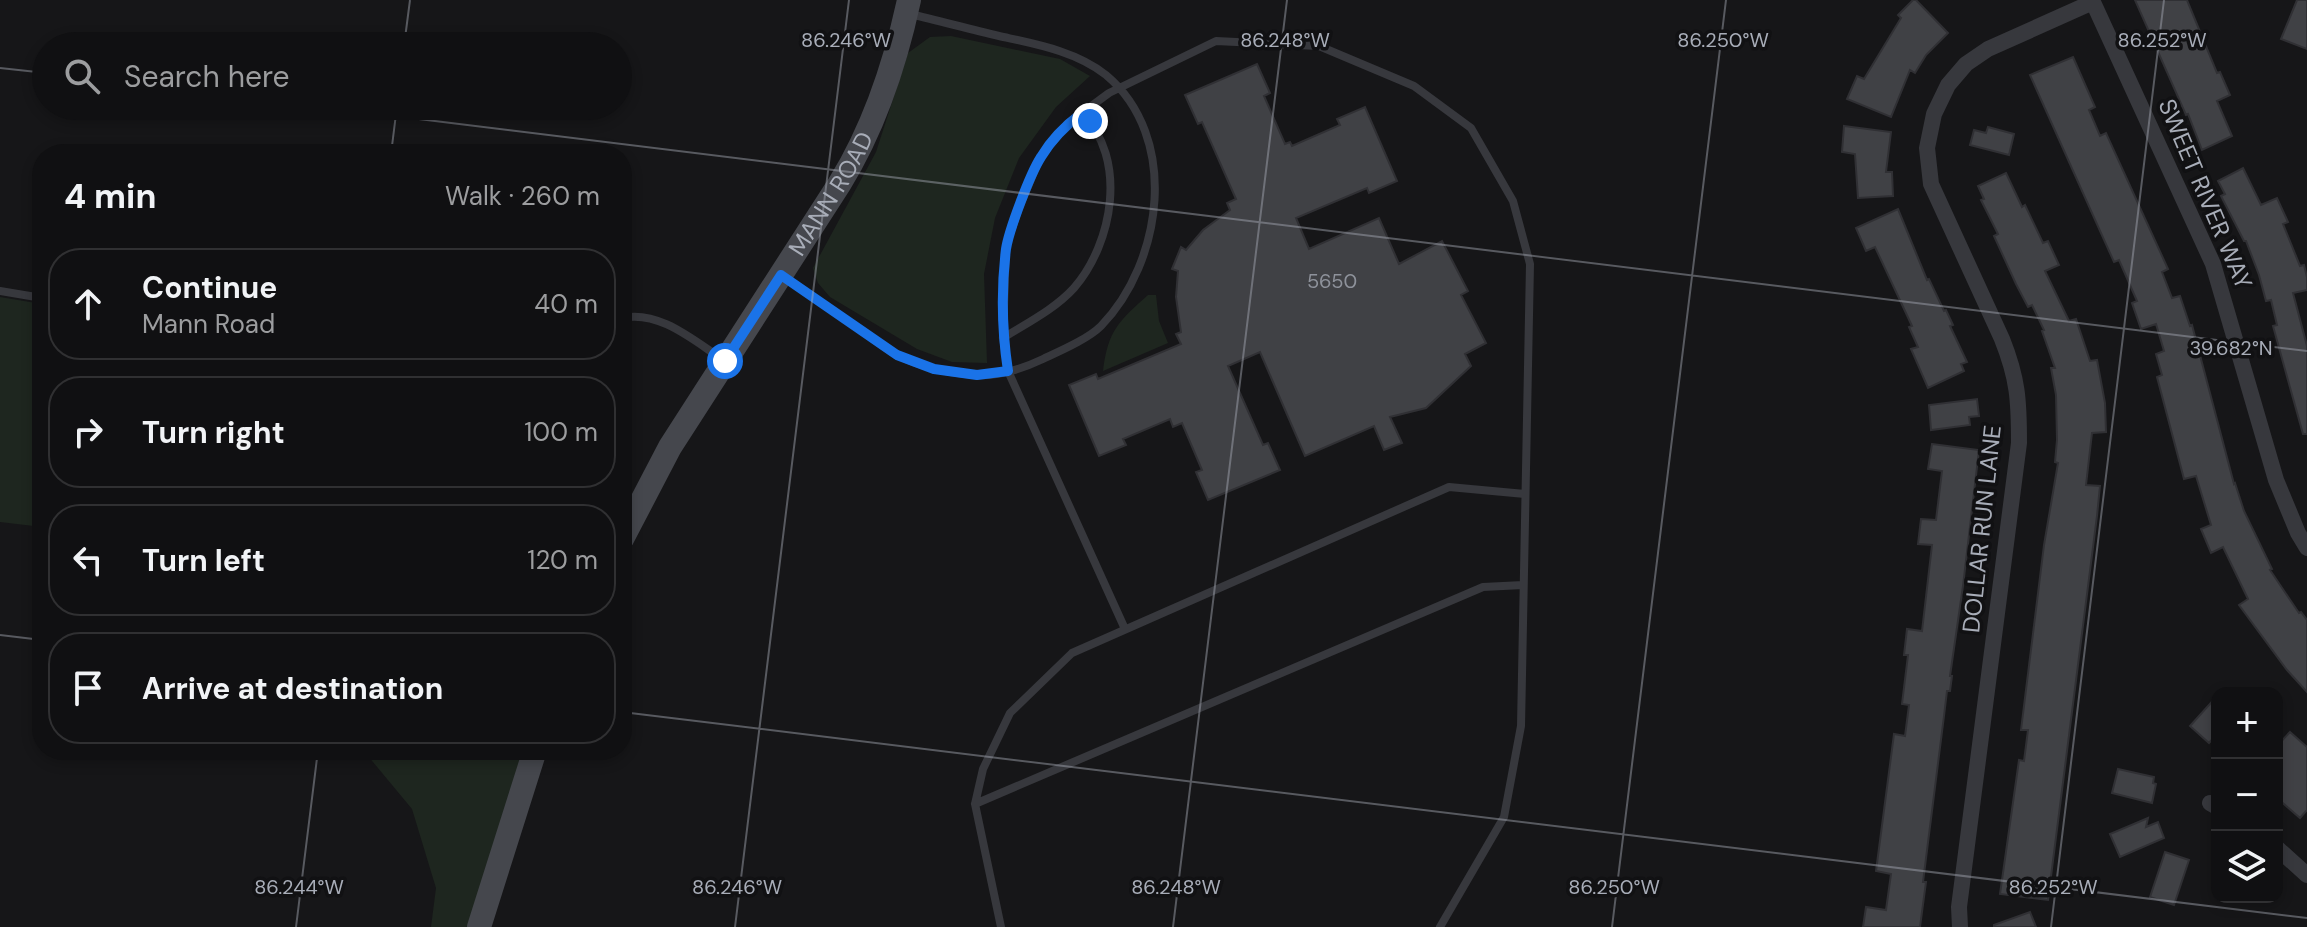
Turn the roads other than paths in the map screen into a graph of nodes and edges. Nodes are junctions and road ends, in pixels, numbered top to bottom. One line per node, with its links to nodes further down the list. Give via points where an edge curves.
1 (2092, 1): 14 (street, SWEET RIVER WAY, via 2213,264 2276,480); 24 (street, DOLLAR RUN LANE, via 1966,64 1934,114 1927,148 1931,184 2002,339 2019,397 2019,443)
2 (907, 7): 3 (lane, via 1063,51 1104,73); 5 (main road, MANN ROAD, via 883,97 860,149)
3 (1118, 87): 4 (lane); 11 (lane, via 1137,114 1152,151 1154,217 1145,250 1126,295 1099,328 1021,370); 12 (lane, via 1216,41 1319,46 1414,86 1471,128 1513,201 1530,264)
4 (1082, 113): 9 (lane, via 1040,158 1019,208 1006,246); 9 (lane, via 1102,143 1111,170 1101,242 1072,290)
5 (781, 275): 10 (main road, MANN ROAD); 11 (lane, via 897,355 934,369 977,375)
6 (0, 291): 7 (lane)
7 (32, 296)
8 (632, 316): 10 (lane, via 666,323)
9 (1003, 338): 11 (lane)
10 (725, 361): 13 (main road, MANN ROAD, via 670,447)
11 (1008, 371): 16 (lane)
12 (1525, 494): 15 (lane); 16 (lane, via 1449,487)
13 (632, 520)
14 (2307, 548)
15 (1523, 585): 18 (lane, via 1483,587); 23 (lane, via 1521,726 1504,817)
16 (1125, 629): 18 (lane, via 1072,653 1010,713 983,769)
17 (532, 760): 21 (main road)
18 (975, 804): 22 (lane)
19 (2283, 853): 20 (street)
20 (2307, 875)
21 (479, 927)
22 (1001, 927)
23 (1440, 927)
24 (1960, 927)

